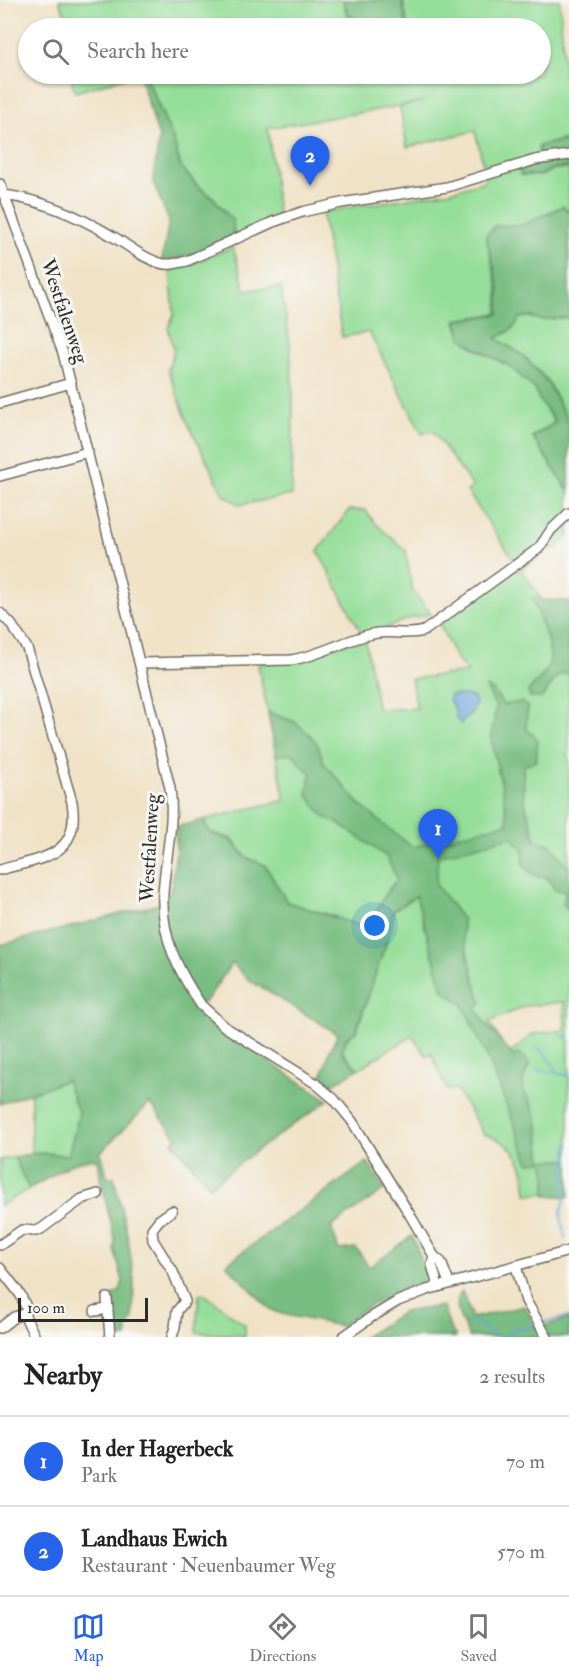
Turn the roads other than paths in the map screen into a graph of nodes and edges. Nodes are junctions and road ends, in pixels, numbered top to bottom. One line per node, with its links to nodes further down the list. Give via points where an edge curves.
1 (569, 155): 3 (street, via 535,160 447,187 302,212 174,264 147,259 113,236 59,211)
2 (0, 184): 3 (street, Westfalenweg)
3 (4, 195): 4 (street, Westfalenweg)
4 (71, 383): 5 (street); 6 (street, Westfalenweg)
5 (0, 403)
6 (88, 452): 7 (street); 10 (street, Westfalenweg)
7 (0, 476)
8 (569, 513): 10 (street, via 539,548 424,631 374,634 308,658 291,660)
9 (0, 613): 11 (street, via 27,648 72,802 74,824 70,838 55,852)
10 (140, 663): 16 (street, Westfalenweg, via 171,788 172,815 163,895 166,931 179,970 201,1005 225,1026 315,1083 333,1099 352,1121)
11 (0, 870)
12 (98, 1194): 14 (street, via 82,1199 41,1229 22,1230)
13 (172, 1211): 28 (street, via 152,1229 153,1240 185,1300 177,1311)
14 (0, 1245)
15 (569, 1251): 17 (street)
16 (434, 1257): 19 (street, Westfalenweg, via 441,1262); 20 (street, Westfalenweg, via 432,1265)
17 (516, 1266): 19 (street); 30 (street, via 526,1301)
18 (0, 1268): 24 (street, via 25,1301)
19 (449, 1283): 20 (street)
20 (438, 1286): 29 (street, via 398,1301)
21 (107, 1298): 22 (street)
22 (108, 1309): 23 (street); 27 (street)
23 (95, 1311)
24 (24, 1314): 25 (street); 26 (street)
25 (0, 1328)
26 (35, 1337)
27 (110, 1337)
28 (172, 1337)
29 (343, 1337)
30 (547, 1337)

